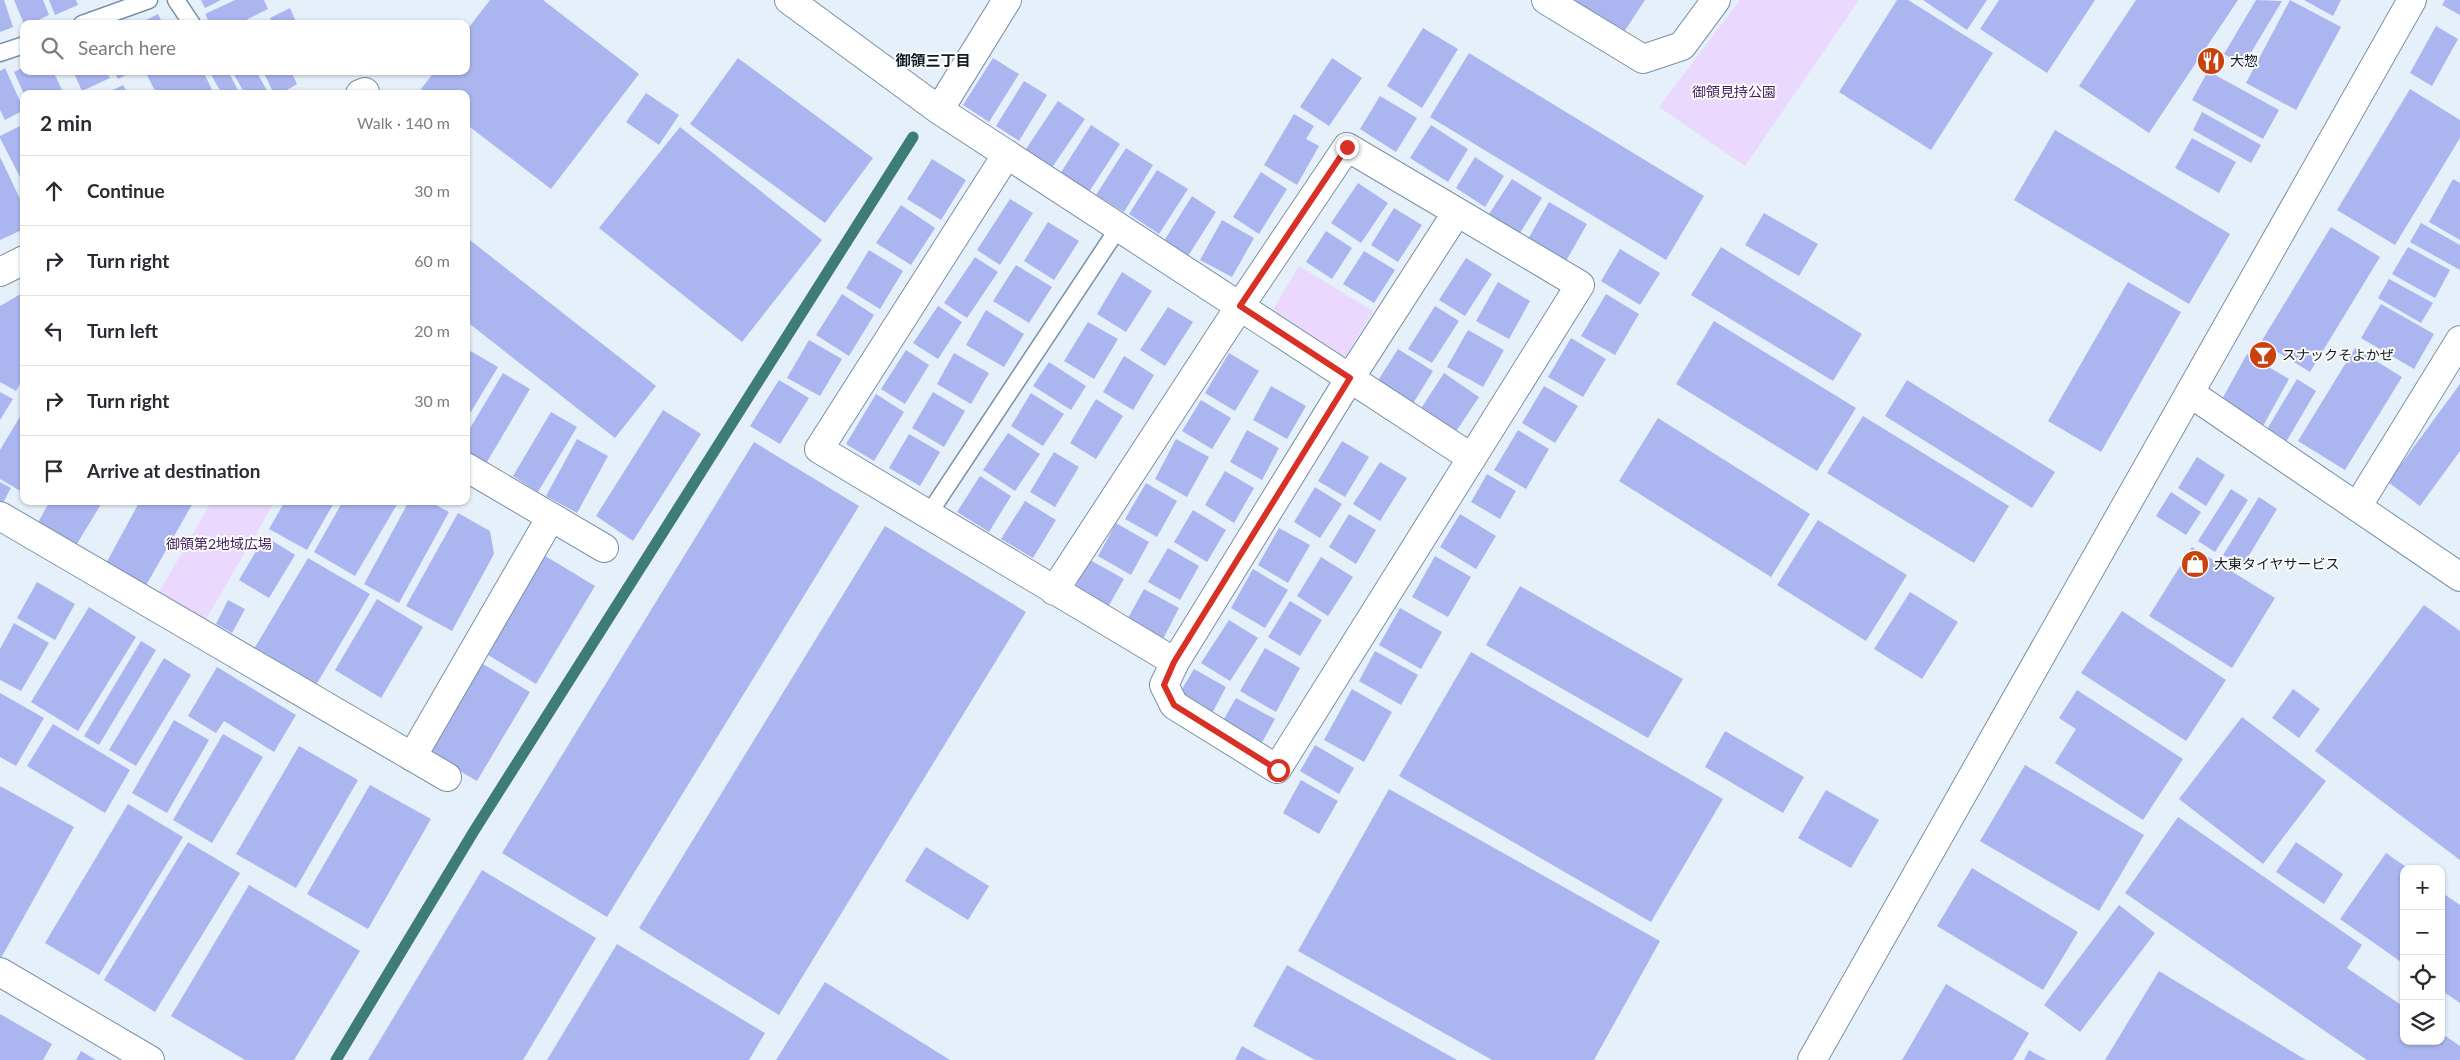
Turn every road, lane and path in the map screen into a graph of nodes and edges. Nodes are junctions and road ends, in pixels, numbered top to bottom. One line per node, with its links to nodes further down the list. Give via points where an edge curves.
1 (149, 0): 8 (lane)
2 (176, 0): 9 (lane)
3 (789, 0): 12 (street)
4 (1007, 0): 12 (street)
5 (1546, 0): 6 (street, via 1643,59 1682,46)
6 (1716, 0)
7 (2412, 0): 21 (street)
8 (93, 20)
9 (189, 20)
10 (20, 46): 11 (lane)
11 (0, 53)
12 (939, 110): 13 (street)
13 (1007, 154): 15 (street); 25 (street, via 819,449)
14 (1456, 212): 18 (street, via 1347,147); 20 (street); 22 (street, via 1580,285)
15 (1119, 228): 18 (street); 25 (lane)
16 (20, 262): 17 (street)
17 (0, 272)
18 (1240, 306): 20 (street); 30 (street)
19 (2460, 340): 24 (street)
20 (1350, 378): 22 (street); 31 (street)
21 (2190, 393): 24 (street); 36 (street)
22 (1472, 458): 31 (street, via 1278,770 1174,705 1164,685)
23 (470, 469): 27 (street)
24 (2357, 507): 29 (street)
25 (928, 515): 30 (street)
26 (0, 516): 32 (street)
27 (551, 517): 28 (street); 32 (street)
28 (604, 548)
29 (2460, 578)
30 (1054, 591): 31 (street)
31 (1174, 662)
32 (412, 757): 33 (street)
33 (447, 778)
34 (0, 972): 35 (street)
35 (150, 1060)
36 (1812, 1060)

